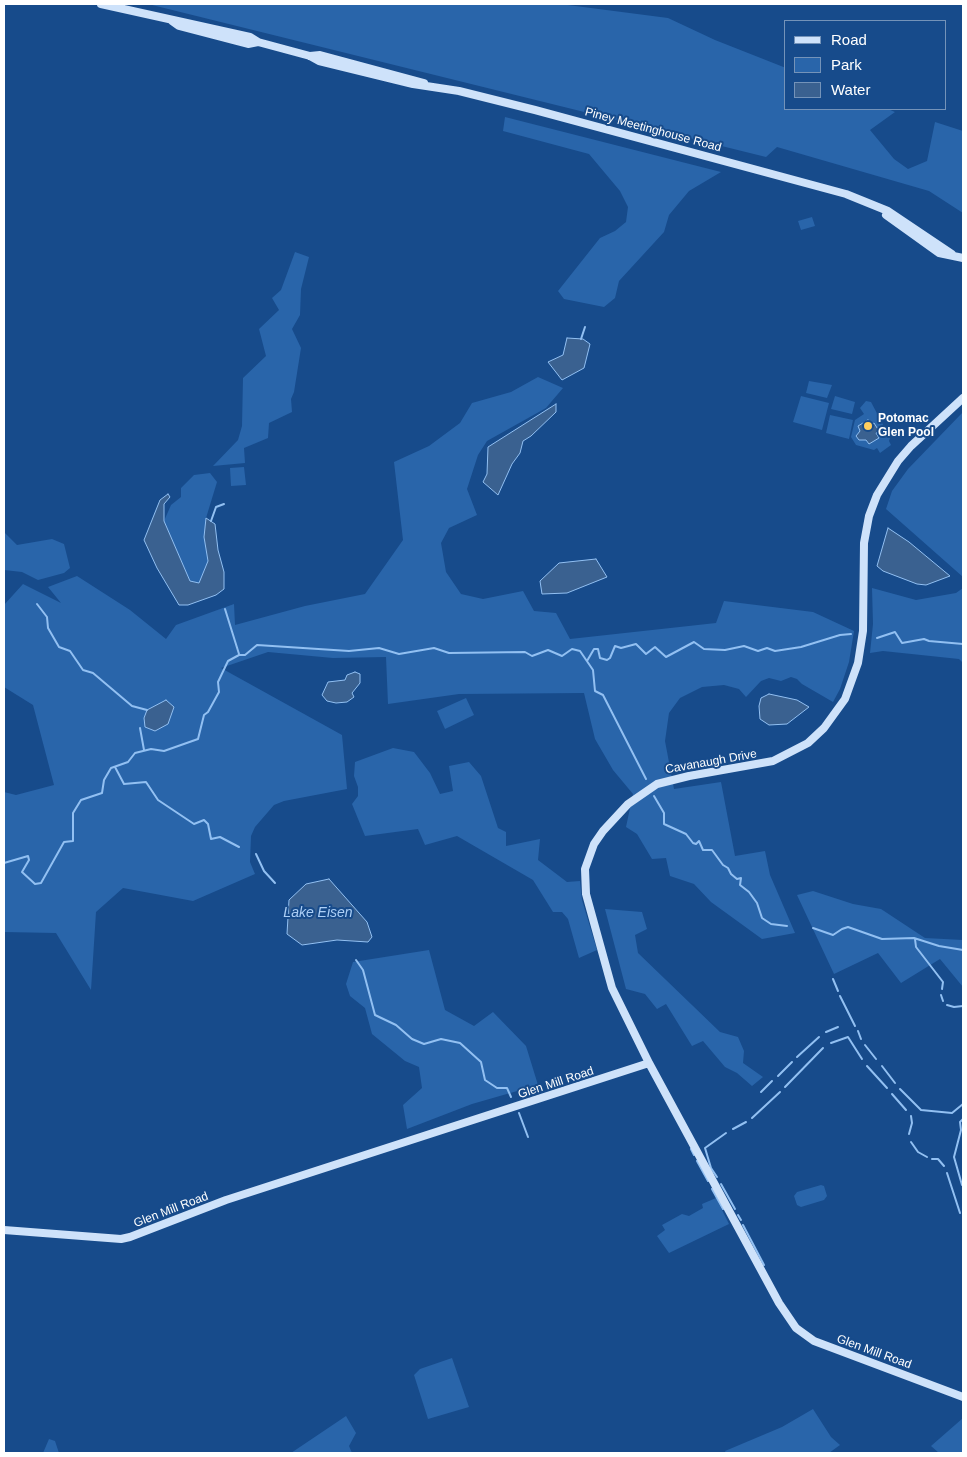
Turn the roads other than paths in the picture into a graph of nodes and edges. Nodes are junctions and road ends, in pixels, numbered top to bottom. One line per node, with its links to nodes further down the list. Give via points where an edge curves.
1 (101, 4): 2 (main road, Piney Meetinghouse Road, via 248,44 258,42 414,78 429,85 525,107 846,194 870,204 939,253)
2 (963, 258)
3 (963, 398): 4 (main road, Cavanaugh Drive, via 906,451 877,494 864,544 863,631 858,663 845,699 824,728 808,742 773,761 657,784 628,804 594,844 585,869 586,894 612,988)
4 (649, 1063): 5 (main road, Glen Mill Road, via 226,1200 130,1237); 6 (main road, Glen Mill Road, via 779,1303 796,1328 814,1341)
5 (4, 1230)
6 (963, 1397)

